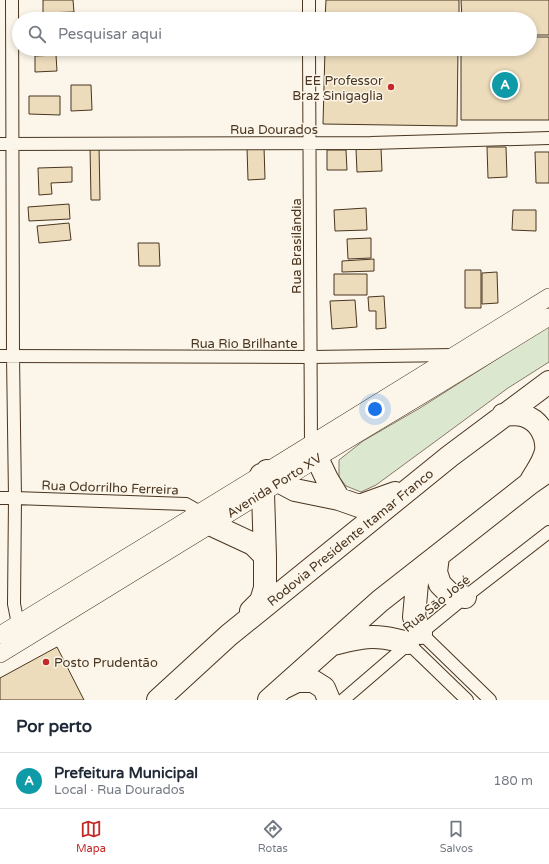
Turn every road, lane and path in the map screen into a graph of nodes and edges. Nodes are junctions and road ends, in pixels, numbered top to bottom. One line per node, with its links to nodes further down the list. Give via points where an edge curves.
1 (12, 0): 8 (street)
2 (308, 0): 3 (street)
3 (309, 12)
4 (309, 56): 6 (street, Rua Brasilândia)
5 (549, 138): 6 (street, Rua Dourados)
6 (309, 143): 8 (street, Rua Dourados); 15 (street, Rua Brasilândia)
7 (0, 144): 8 (street, Rua Dourados)
8 (12, 144): 14 (street)
9 (549, 298): 11 (street, Avenida Porto XV)
10 (549, 317): 12 (street, Avenida Porto XV)
11 (455, 355): 12 (street, Rua Rio Brilhante); 15 (street, Rua Rio Brilhante); 18 (street, Avenida Porto XV)
12 (488, 355): 18 (street, Avenida Porto XV, via 436,387)
13 (0, 356): 14 (street, Rua Rio Brilhante)
14 (13, 356): 15 (street, Rua Rio Brilhante); 24 (street)
15 (311, 357): 18 (street, Rua Brasilândia)
16 (549, 382): 17 (highway, Rodovia Presidente Itamar Franco)
17 (504, 415): 21 (highway, via 524,415 541,429 545,439 543,461); 22 (highway, Rodovia Presidente Itamar Franco)
18 (314, 451): 20 (street, Avenida Porto XV); 25 (highway)
19 (549, 470): 21 (highway)
20 (268, 480): 25 (highway, via 294,490); 26 (street, Avenida Porto XV); 28 (highway)
21 (529, 484): 29 (highway)
22 (412, 488): 25 (highway, via 358,506); 34 (highway, Rodovia Presidente Itamar Franco)
23 (0, 498): 24 (street, Rua Odorrilho Ferreira)
24 (15, 498): 26 (street, Rua Odorrilho Ferreira, via 186,504); 32 (street, via 14,604)
25 (339, 499)
26 (206, 518): 28 (highway, via 253,544); 32 (street, Avenida Porto XV)
27 (549, 532): 31 (street, Rua São José)
28 (265, 556): 34 (highway, via 266,588 261,601)
29 (438, 556): 30 (highway); 31 (highway, via 436,572 440,584 450,594)
30 (418, 572): 35 (highway); 36 (highway, via 380,601)
31 (465, 597): 35 (street, Rua São José)
32 (22, 631): 33 (street, Avenida Porto XV); 37 (street, Avenida Porto XV)
33 (0, 635)
34 (229, 635): 40 (highway, Rodovia Presidente Itamar Franco)
35 (414, 638): 36 (highway, via 363,638); 38 (street); 42 (street, Rua São José); 43 (street)
36 (332, 644): 39 (highway)
37 (0, 654)
38 (480, 690): 44 (street); 45 (street)
39 (275, 694): 41 (highway, via 297,681 313,681 324,688)
40 (164, 697)
41 (329, 700)
42 (343, 700)
43 (467, 700)
44 (470, 700)
45 (490, 700)

